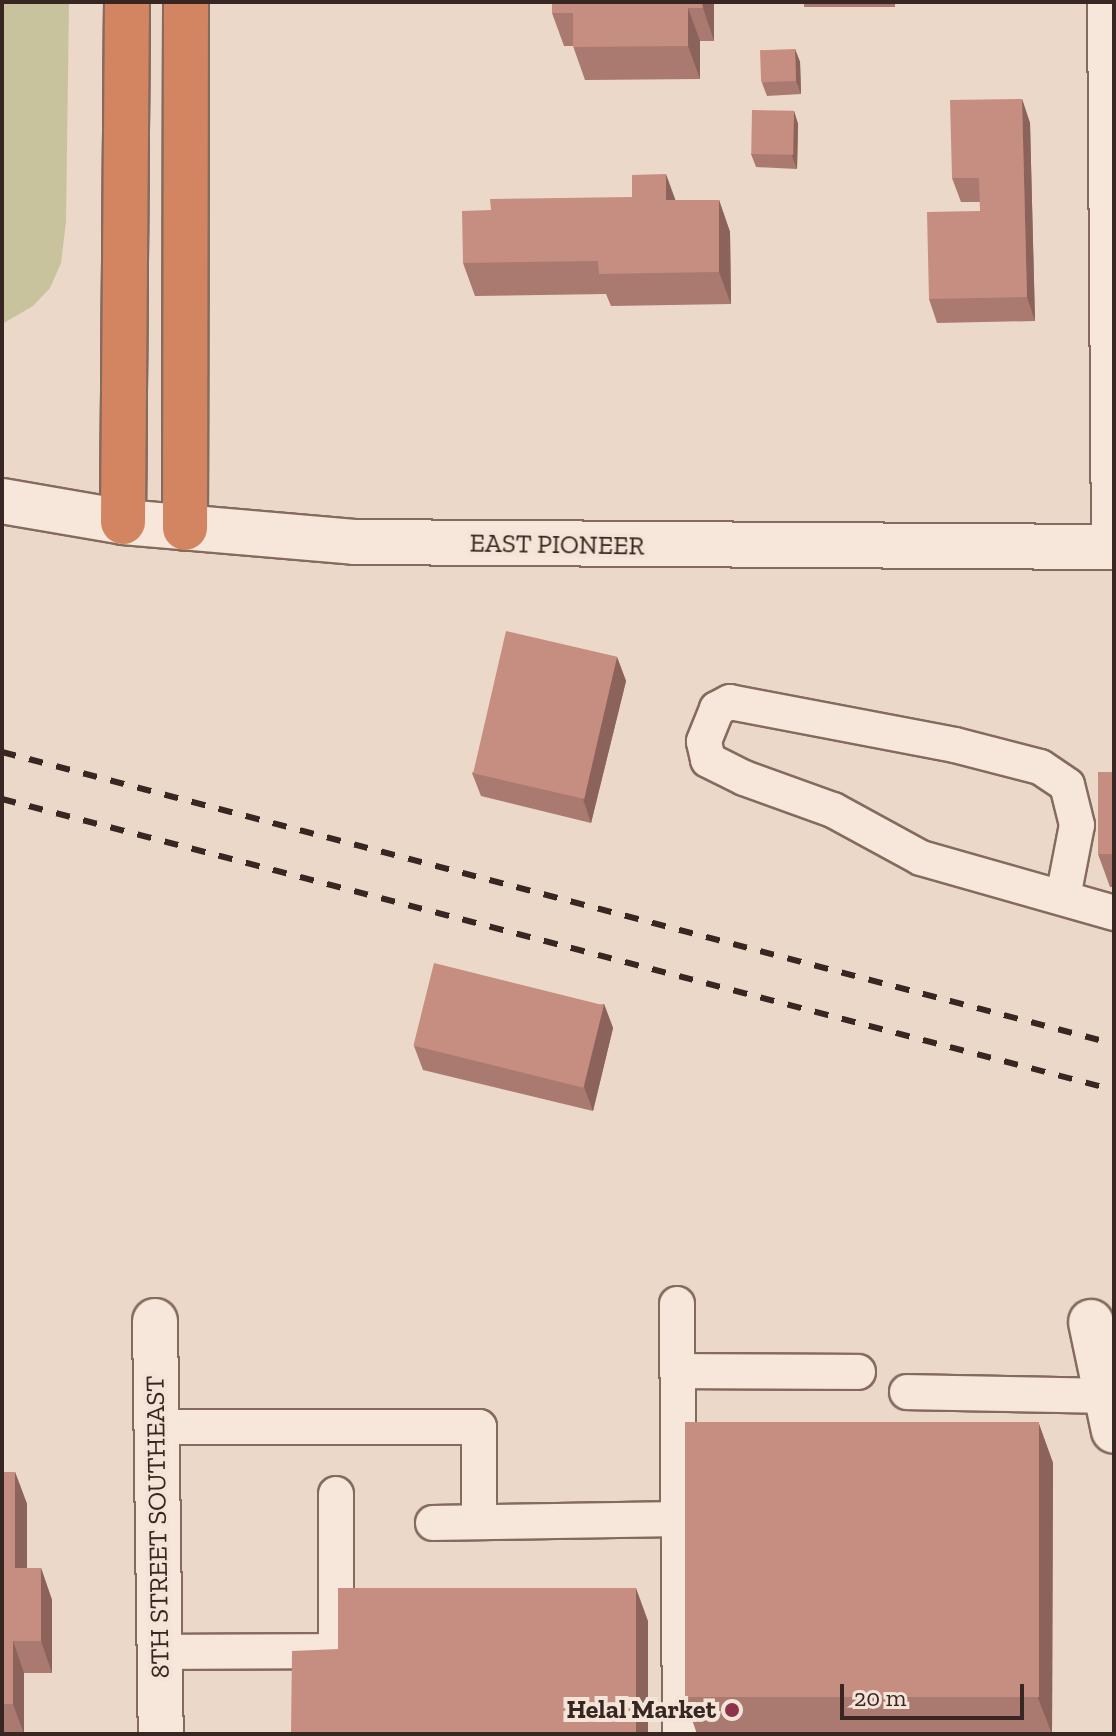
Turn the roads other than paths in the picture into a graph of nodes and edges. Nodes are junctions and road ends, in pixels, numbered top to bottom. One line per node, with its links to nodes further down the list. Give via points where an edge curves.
1 (127, 2): 6 (highway)
2 (186, 2): 7 (highway)
3 (1110, 2): 4 (main road)
4 (1112, 76): 8 (main road)
5 (2, 501): 6 (main road, EAST PIONEER)
6 (123, 522): 7 (main road, EAST PIONEER)
7 (185, 528): 8 (main road, EAST PIONEER, via 354,542)
8 (1114, 547)
9 (1063, 897): 9 (lane, via 1077,825 1067,785 1040,767 955,745 730,702 717,709 704,742 708,760 833,810 921,858); 10 (lane)
10 (1114, 913)
11 (677, 1304): 14 (lane)
12 (155, 1321): 18 (main road, 8TH STREET SOUTHEAST)
13 (1091, 1322): 17 (main road)
14 (678, 1371): 15 (lane); 20 (lane)
15 (858, 1372)
16 (907, 1392): 17 (lane)
17 (1110, 1414)
18 (157, 1427): 21 (lane, via 479,1427); 23 (main road, 8TH STREET SOUTHEAST)
19 (336, 1494): 23 (lane, via 336,1651)
20 (679, 1519): 21 (lane); 25 (lane)
21 (479, 1522): 22 (lane)
22 (433, 1523)
23 (159, 1652): 24 (main road, 8TH STREET SOUTHEAST)
24 (161, 1734)
25 (680, 1734)

